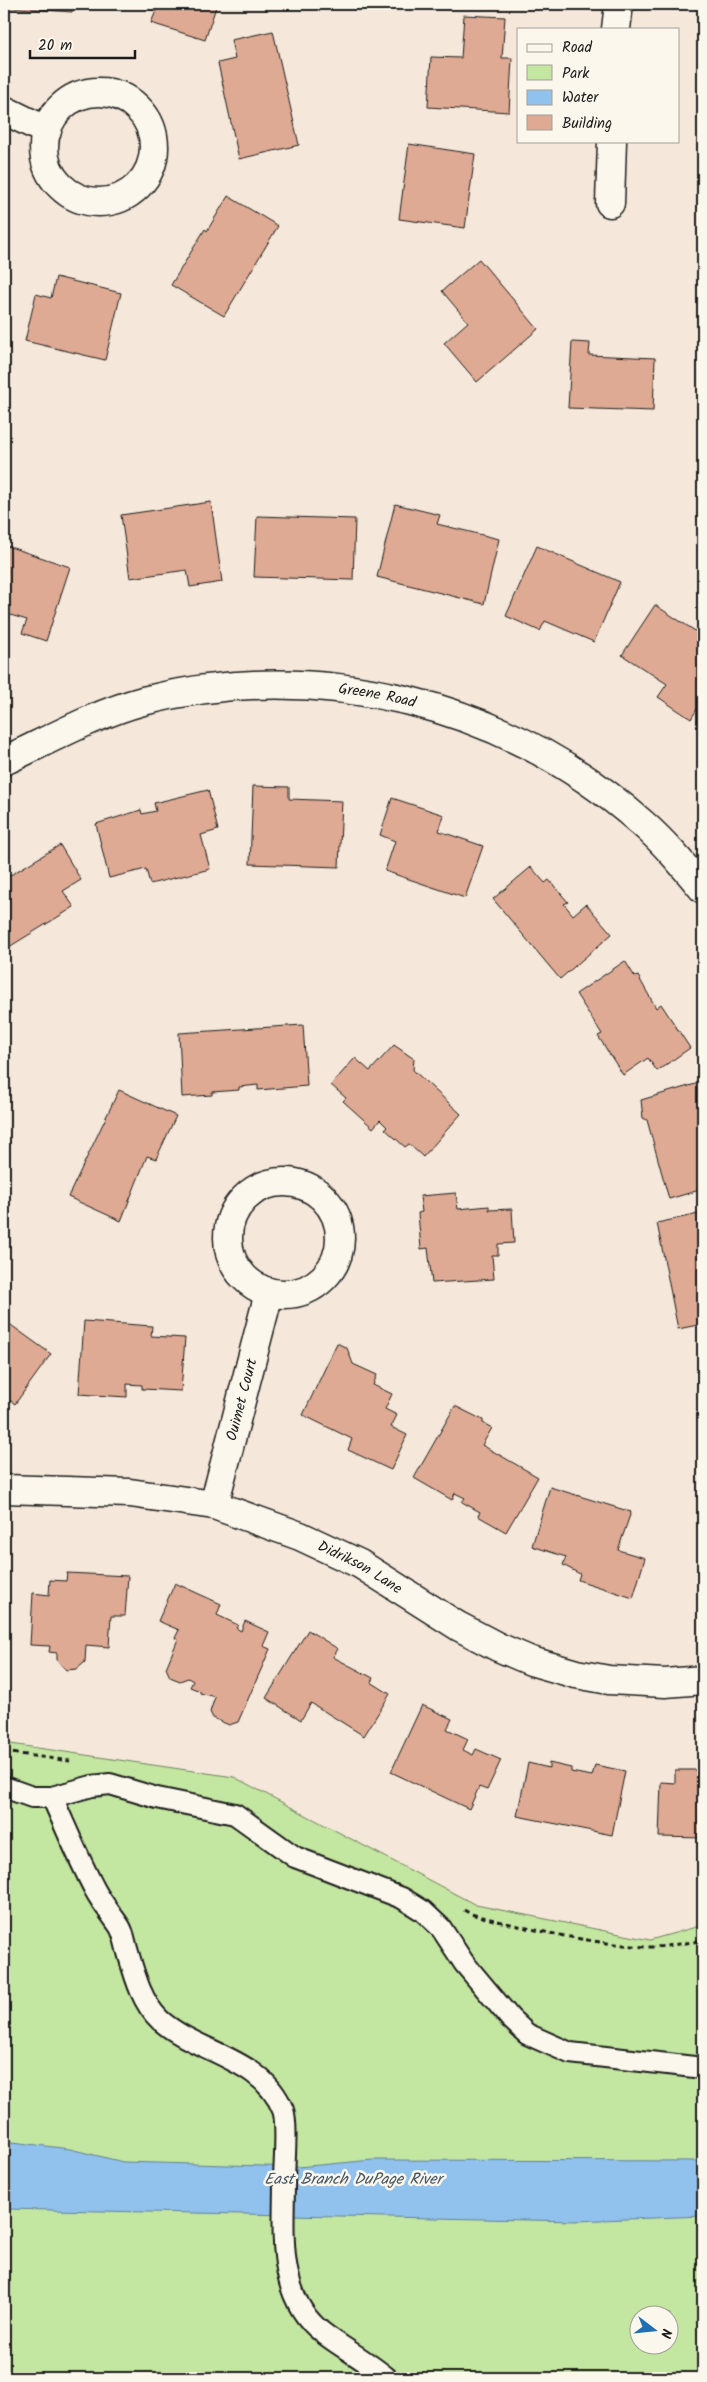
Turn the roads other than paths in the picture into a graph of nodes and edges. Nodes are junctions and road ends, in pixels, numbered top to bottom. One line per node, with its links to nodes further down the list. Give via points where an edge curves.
1 (619, 4): 2 (street)
2 (616, 28)
3 (4, 110): 4 (street)
4 (47, 131)
5 (612, 142): 6 (street)
6 (610, 203)
7 (4, 761): 8 (street, Greene Road, via 105,714 144,701 222,687 270,684 362,690 442,709 490,726 562,764 642,823)
8 (703, 889)
9 (269, 1293): 9 (street, via 290,1295 311,1288 331,1269 339,1250 339,1226 331,1208 317,1192 300,1184 265,1185 245,1196 232,1214 227,1236 232,1261 247,1281); 11 (street, Ouimet Court)
10 (4, 1489): 11 (street, Didrikson Lane, via 122,1493)
11 (214, 1506): 12 (street, Didrikson Lane, via 300,1536 360,1564 458,1626 531,1661 609,1680 665,1683)
12 (703, 1680)
13 (4, 1788): 14 (lane, via 32,1796)
14 (52, 1797): 15 (lane, via 110,1784 235,1814 295,1857 402,1898 422,1911 440,1928 464,1963 527,2034 570,2053); 16 (lane, via 94,1888 121,1929 150,2009 182,2035 239,2064 260,2079 283,2111 285,2265 300,2308 321,2332)
15 (703, 2068)
16 (387, 2378)

